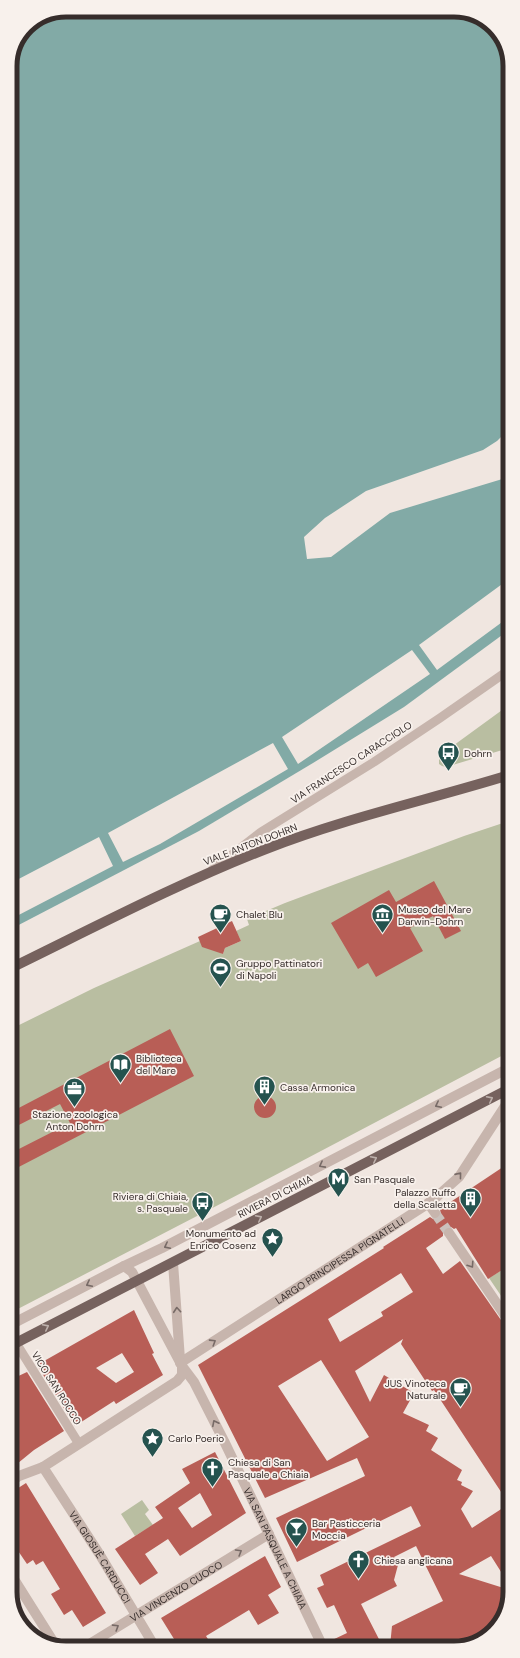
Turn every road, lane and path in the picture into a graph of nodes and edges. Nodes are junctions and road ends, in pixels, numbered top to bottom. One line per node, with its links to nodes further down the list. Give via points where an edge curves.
1 (503, 674): 3 (street, VIA FRANCESCO CARACCIOLO, via 380,758 261,832)
2 (503, 777): 3 (main road, VIALE ANTON DOHRN, via 336,825)
3 (205, 874): 4 (main road, VIALE ANTON DOHRN)
4 (17, 965)
5 (503, 1071): 12 (street, one-way to 12, via 214,1222)
6 (503, 1092): 11 (main road, RIVIERA DI CHIAIA, one-way to 6)
7 (503, 1109): 8 (street, LARGO PRINCIPESSA PIGNATELLI, one-way to 7, via 459,1177)
8 (428, 1203): 9 (street); 18 (street, LARGO PRINCIPESSA PIGNATELLI, one-way to 8)
9 (435, 1213)
10 (449, 1233): 14 (street, one-way to 14)
11 (173, 1262): 13 (main road, RIVIERA DI CHIAIA); 18 (street, one-way to 11)
12 (124, 1266): 13 (street, via 132,1272); 15 (street, one-way to 15)
13 (137, 1281): 16 (main road, RIVIERA DI CHIAIA, one-way to 13); 18 (street, VIA SAN PASQUALE A CHIAIA)
14 (503, 1313)
15 (17, 1321)
16 (17, 1342)
17 (17, 1349): 19 (street, VICO SAN ROCCO)
18 (181, 1364): 19 (street, via 182,1375 177,1381); 22 (street, VIA SAN PASQUALE A CHIAIA, one-way to 18, via 196,1385)
19 (79, 1444): 20 (street)
20 (43, 1467): 21 (street); 24 (street, VIA GIOSUÈ CARDUCCI)
21 (17, 1477)
22 (269, 1534): 24 (street, VIA VINCENZO CUOCO, one-way to 22); 28 (street, VIA SAN PASQUALE A CHIAIA)
23 (17, 1585): 25 (street)
24 (136, 1615): 26 (street, VIA VINCENZO CUOCO, one-way to 24); 27 (street, VIA GIOSUÈ CARDUCCI)
25 (51, 1638)
26 (94, 1641)
27 (151, 1641)
28 (320, 1641)

